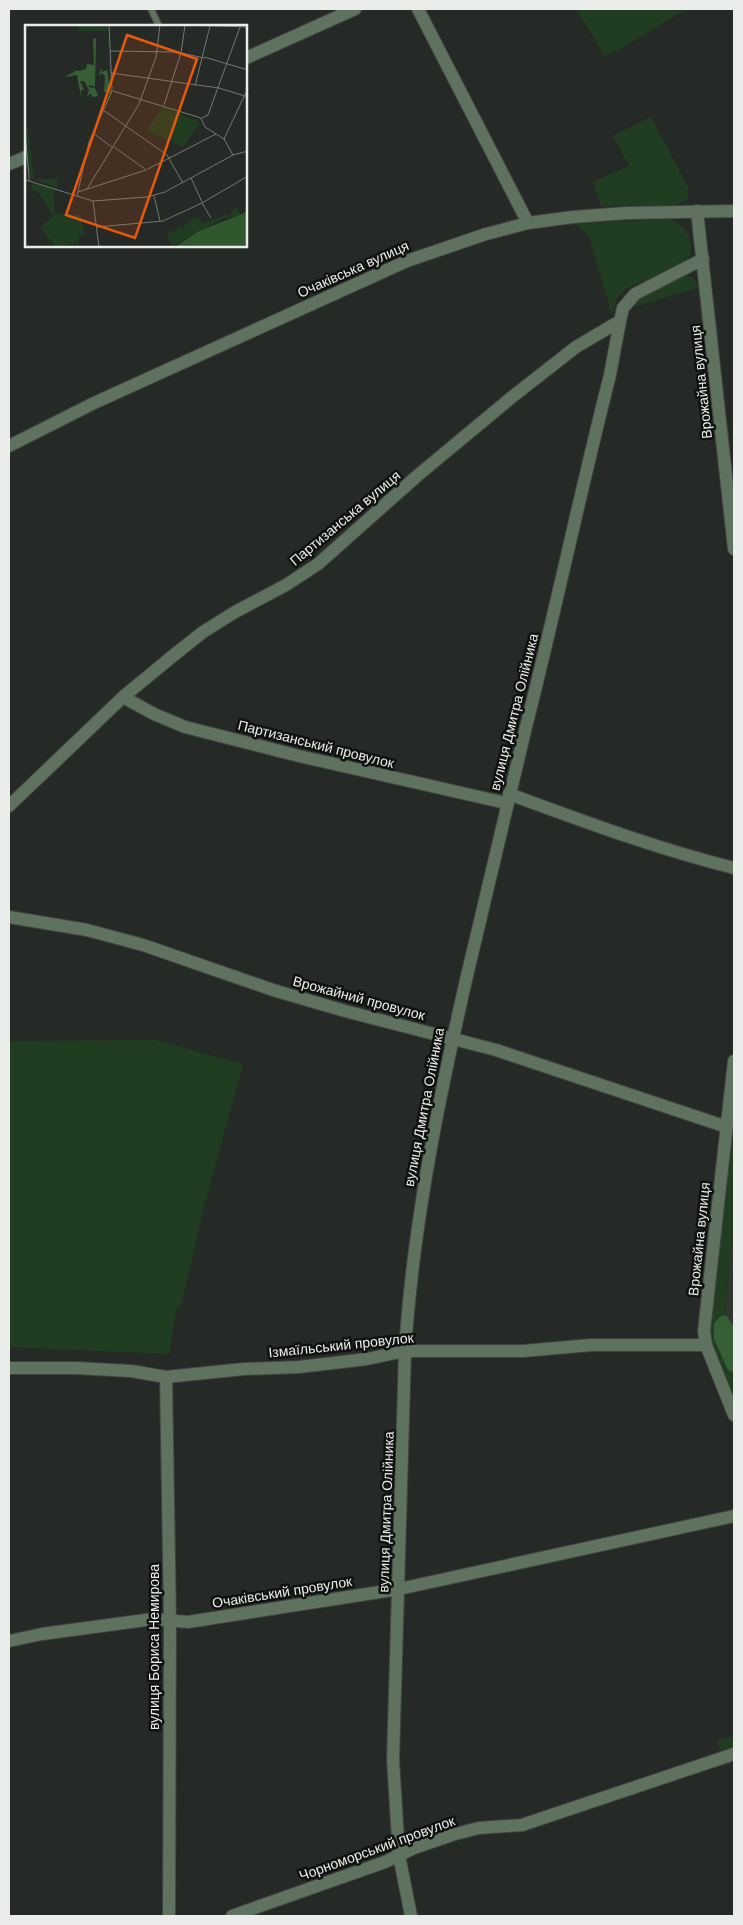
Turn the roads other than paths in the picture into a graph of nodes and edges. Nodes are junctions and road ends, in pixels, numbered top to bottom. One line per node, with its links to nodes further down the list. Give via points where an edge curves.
1 (151, 9): 4 (lane)
2 (355, 9): 5 (street)
3 (418, 9): 10 (street)
4 (159, 25)
5 (248, 57)
6 (25, 157): 7 (street)
7 (9, 164)
8 (697, 211): 9 (street, Очаківська вулиця); 10 (street, Очаківська вулиця, via 573,217); 11 (street, Врожайна вулиця)
9 (734, 211)
10 (528, 223): 13 (street, Очаківська вулиця, via 407,261 94,403)
11 (703, 260): 12 (street, via 635,294 623,308); 14 (street, Врожайна вулиця)
12 (620, 321): 15 (street, Партизанська вулиця, via 576,347 512,397 318,564 203,632); 16 (street, вулиця Дмитра Олійника, via 610,375)
13 (9, 446)
14 (734, 549)
15 (123, 697): 16 (street, Партизанський провулок, via 185,727 308,758); 17 (street, Партизанська вулиця)
16 (508, 798): 18 (street, Партизанський провулок, via 689,857); 20 (street, вулиця Дмитра Олійника)
17 (9, 806)
18 (734, 868)
19 (9, 917): 20 (street, Врожайний провулок, via 87,930 143,945 345,1012)
20 (452, 1039): 22 (street, Врожайний провулок, via 513,1055); 24 (street, вулиця Дмитра Олійника, via 424,1183 408,1301)
21 (734, 1061): 22 (street, Врожайна вулиця)
22 (727, 1127): 23 (street, Врожайна вулиця, via 704,1331)
23 (706, 1345): 24 (street, Ізмаїльський провулок, via 591,1344 523,1351); 27 (street, Врожайна вулиця)
24 (405, 1351): 26 (street, Ізмаїльський провулок, via 299,1367); 29 (street, вулиця Дмитра Олійника)
25 (9, 1368): 26 (street, Ізмаїльський провулок, via 131,1371)
26 (166, 1377): 30 (street, вулиця Бориса Немирова)
27 (734, 1415)
28 (734, 1516): 29 (street, Очаківський провулок)
29 (399, 1589): 30 (street, Очаківський провулок, via 188,1622); 33 (street, вулиця Дмитра Олійника, via 393,1760)
30 (170, 1620): 31 (street, Очаківський провулок, via 153,1619); 34 (street, вулиця Бориса Немирова)
31 (9, 1641)
32 (734, 1754): 33 (street, Чорноморський провулок, via 522,1825 478,1828)
33 (399, 1855): 35 (street, Чорноморський провулок); 36 (street, вулиця Дмитра Олійника)
34 (169, 1916)
35 (232, 1916)
36 (411, 1916)

